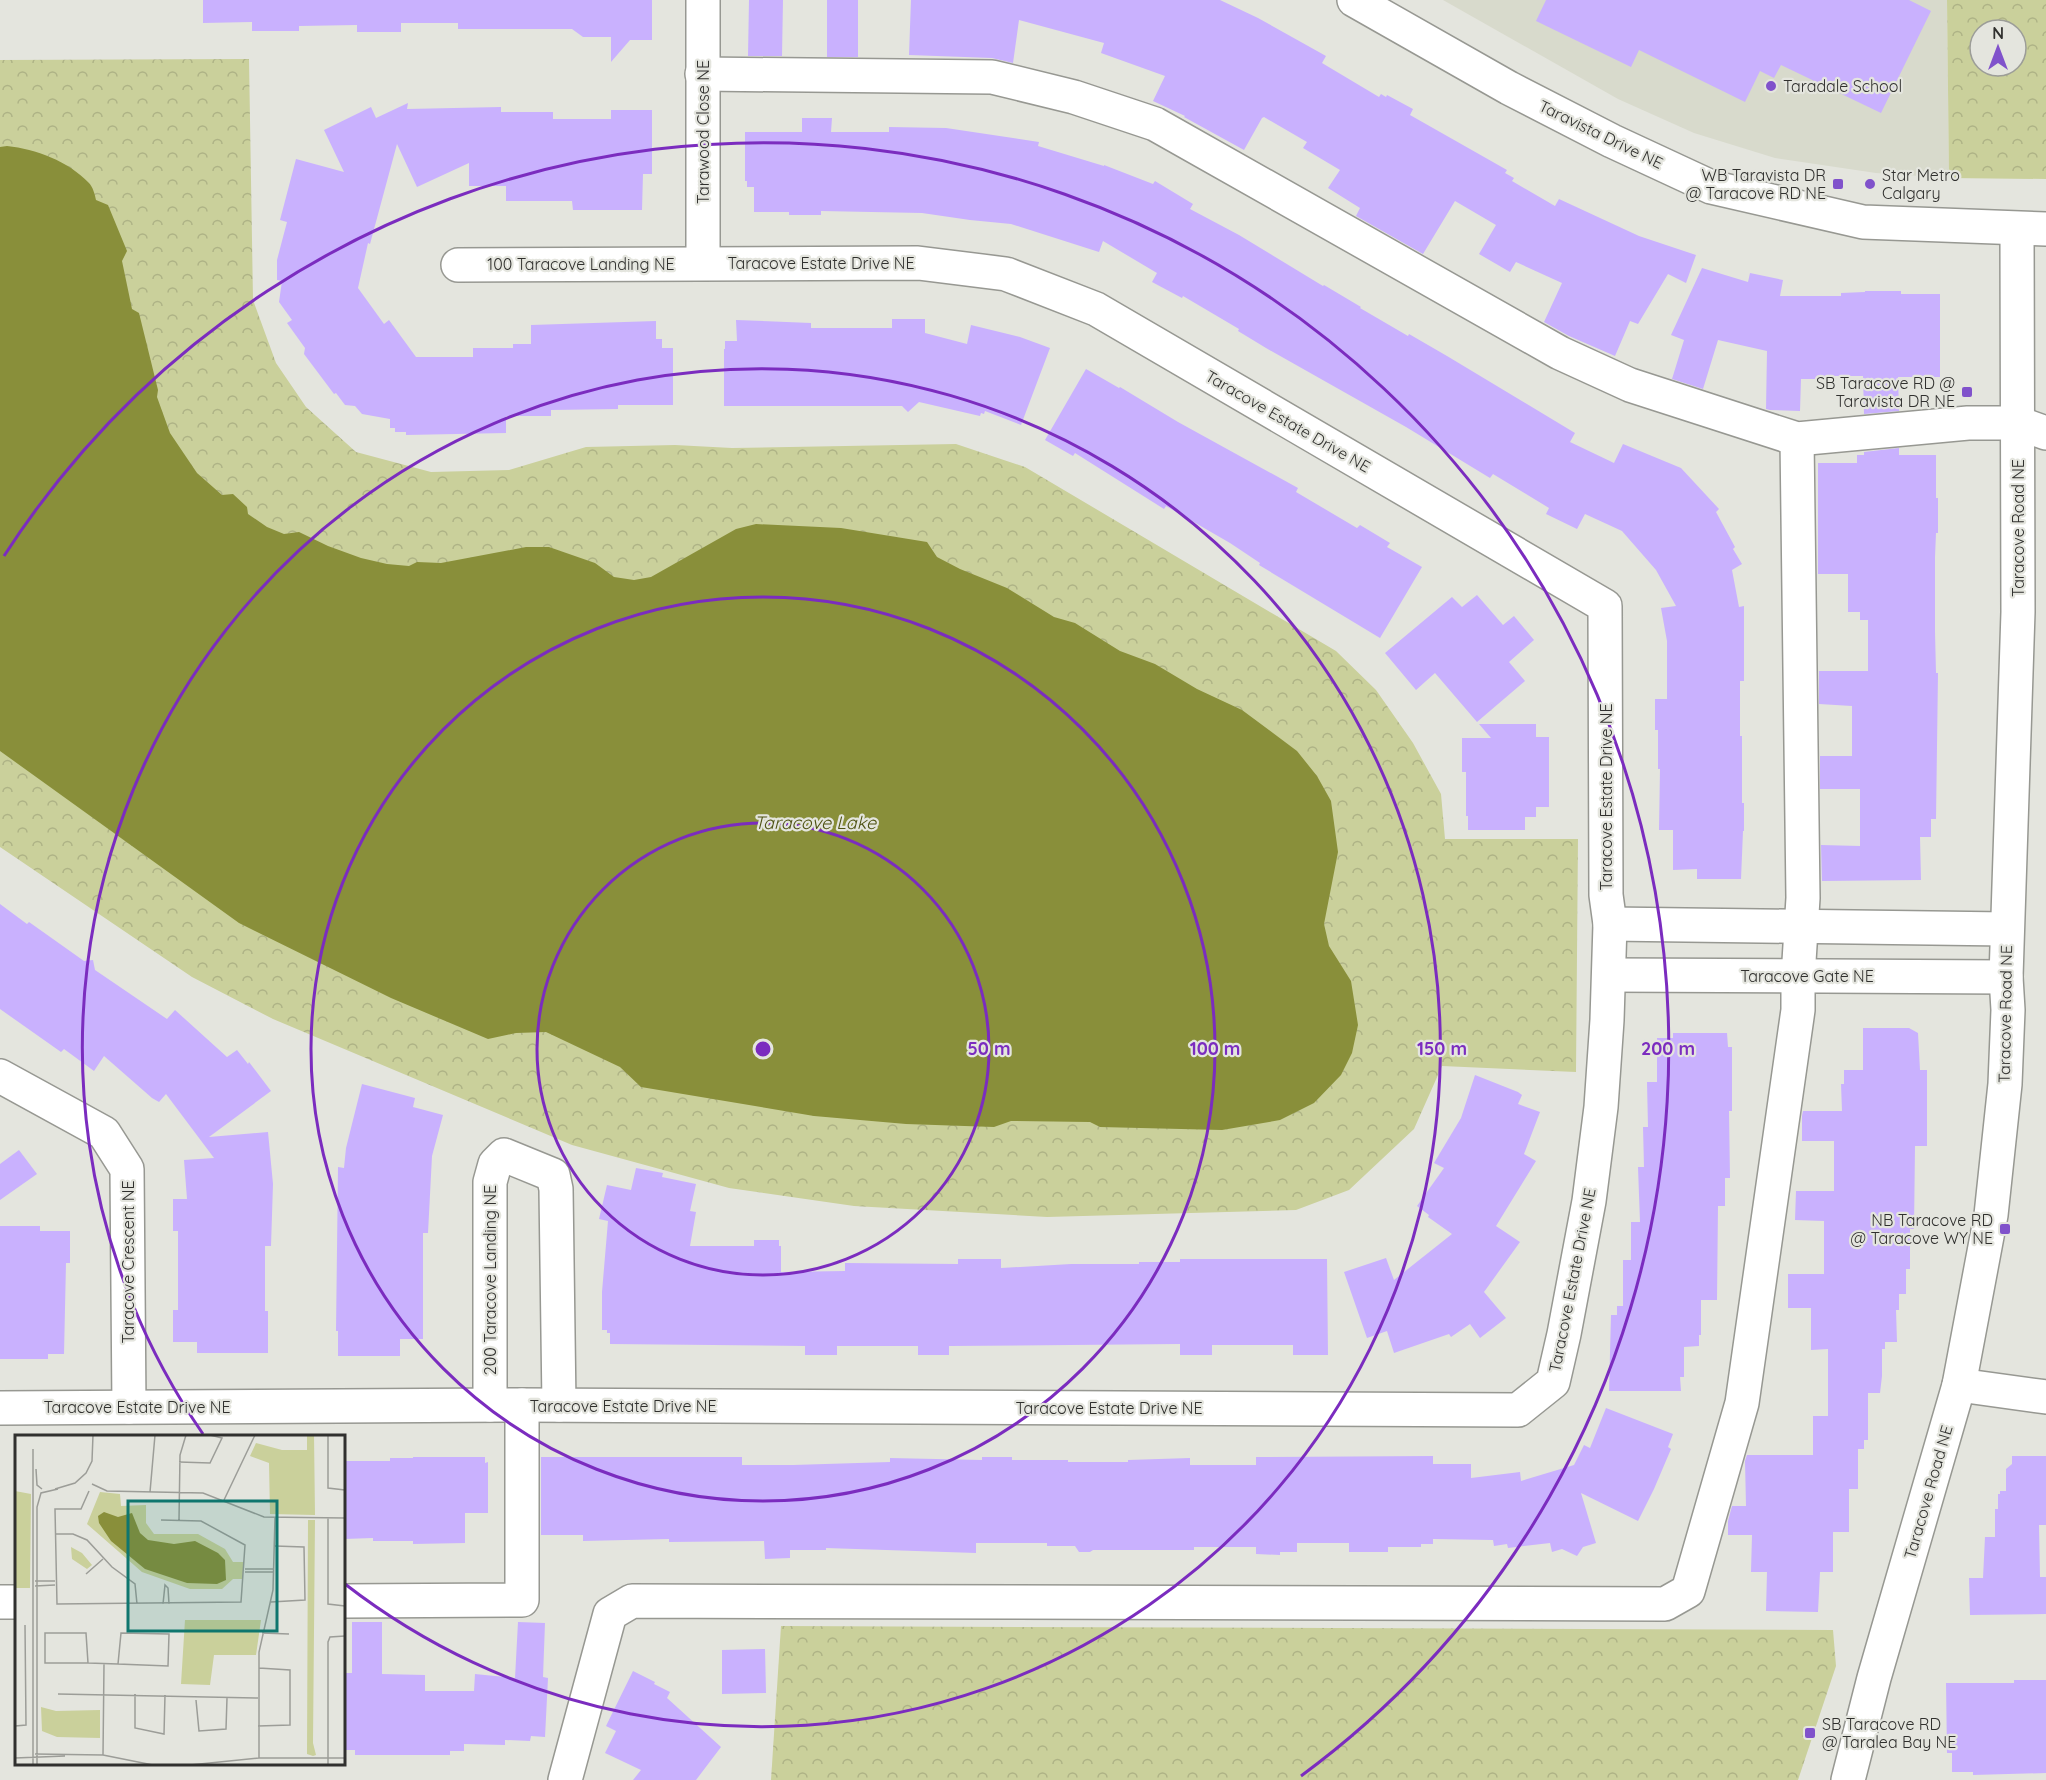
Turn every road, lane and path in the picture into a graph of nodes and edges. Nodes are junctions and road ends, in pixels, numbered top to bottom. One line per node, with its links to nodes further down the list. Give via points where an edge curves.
1 (703, 0): 3 (street, Tarawood Close NE)
2 (1354, 0): 4 (street, Taravista Drive NE, via 1509,88 1711,187 1863,222)
3 (702, 74): 5 (street, Tarawood Close NE); 8 (street, via 992,77 1074,97 1155,124 1560,353 1630,385)
4 (2032, 229): 7 (street, Taracove Road NE)
5 (703, 263): 6 (street, 100 Taracove Landing NE); 10 (street, Taracove Estate Drive NE, via 918,263 1006,274 1096,309 1605,606 1606,895)
6 (458, 265)
7 (2032, 428): 8 (street, via 1968,423); 9 (street, Taracove Road NE)
8 (1797, 439): 11 (street)
9 (2032, 612): 12 (street, Taracove Road NE)
10 (1610, 924): 11 (street); 13 (street, Taracove Estate Drive NE)
11 (1802, 927): 12 (street); 14 (street)
12 (2007, 929): 15 (street, Taracove Road NE)
13 (1609, 975): 14 (street, Taracove Gate NE); 21 (street, Taracove Estate Drive NE, via 1601,1107 1589,1201 1564,1334 1552,1382 1518,1410)
14 (1798, 976): 15 (street, Taracove Gate NE); 25 (street, via 1798,1010 1742,1403 1688,1591 1665,1604 632,1601 610,1614)
15 (2006, 976): 17 (street, Taracove Road NE, via 2005,1084 1991,1215)
16 (0, 1076): 22 (street, Taracove Crescent NE, via 104,1133 127,1169)
17 (1959, 1385): 18 (street); 26 (street, Taracove Road NE)
18 (2046, 1397)
19 (489, 1405): 20 (street, Taracove Estate Drive NE); 21 (street, 200 Taracove Landing NE, via 490,1182 495,1164 504,1155 553,1175); 22 (street, Taracove Estate Drive NE)
20 (522, 1405): 21 (street, Taracove Estate Drive NE); 24 (street, via 522,1600)
21 (559, 1405)
22 (129, 1407): 23 (street, Taracove Estate Drive NE)
23 (0, 1408)
24 (345, 1601)
25 (565, 1780)
26 (1848, 1780)

